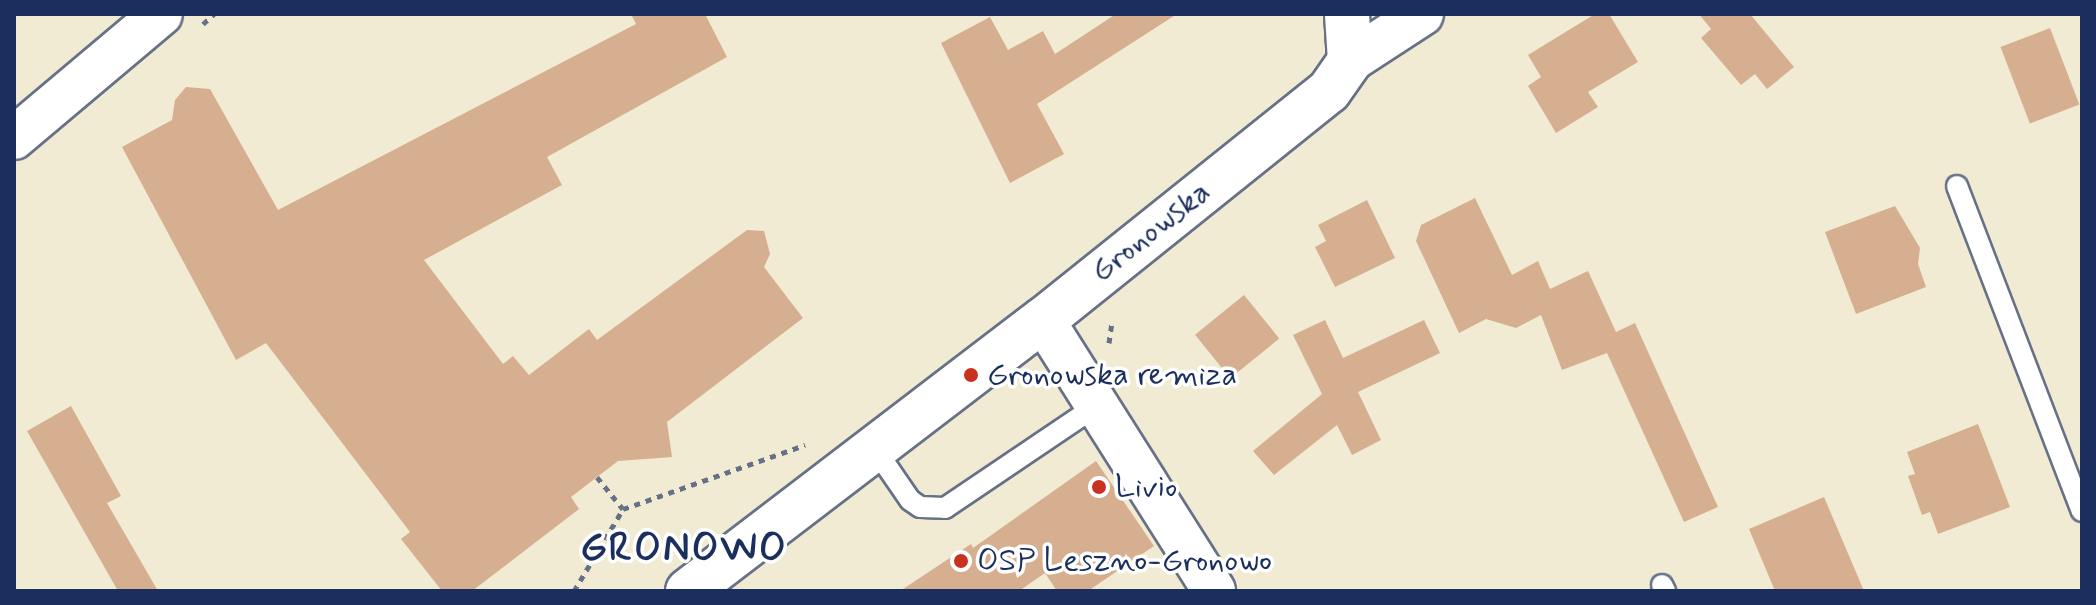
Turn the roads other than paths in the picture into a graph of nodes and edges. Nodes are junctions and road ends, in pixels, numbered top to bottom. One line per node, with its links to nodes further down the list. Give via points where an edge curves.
1 (161, 14): 5 (street)
2 (1347, 14): 4 (street)
3 (1422, 14): 4 (street, Gronowska)
4 (1350, 61): 7 (street, Gronowska, via 1329,91)
5 (14, 138)
6 (1957, 186): 10 (lane)
7 (1043, 320): 8 (street); 9 (street, Gronowska)
8 (1095, 407): 9 (lane, via 945,508 920,507 910,500); 12 (street)
9 (875, 449): 11 (street, Gronowska)
10 (2082, 511)
11 (688, 591)
12 (1214, 591)

